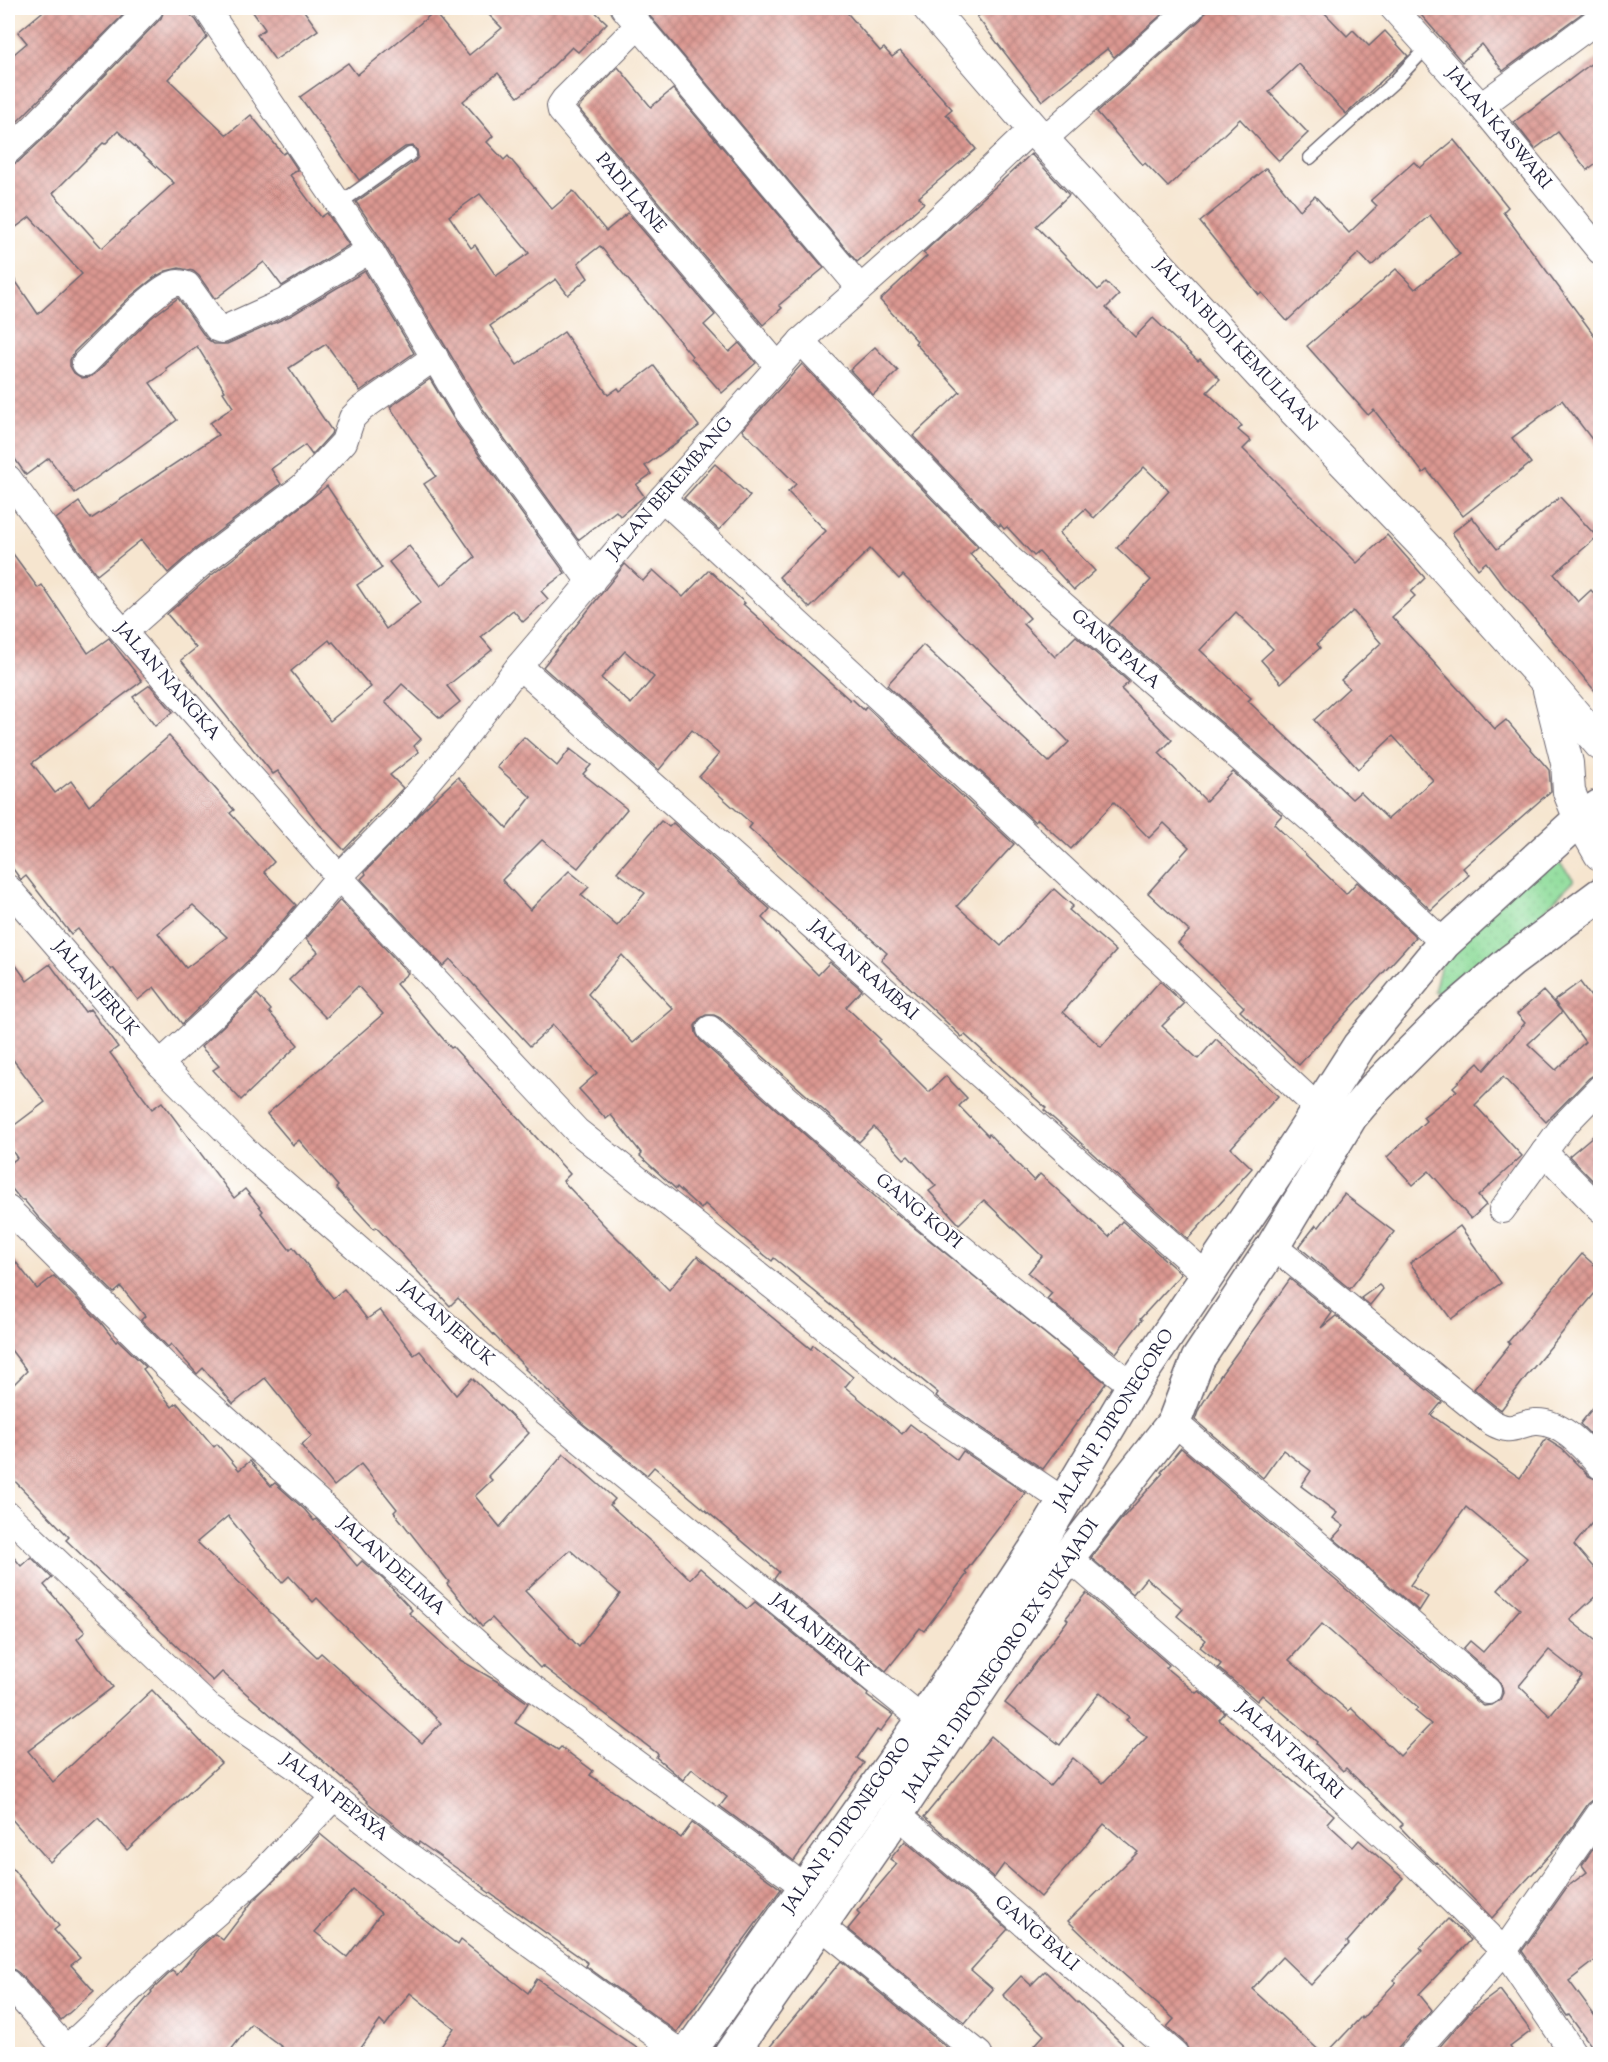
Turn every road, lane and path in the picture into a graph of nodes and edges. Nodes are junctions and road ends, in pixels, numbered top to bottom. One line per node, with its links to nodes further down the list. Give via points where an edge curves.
1 (150, 8): 11 (street)
2 (206, 8): 14 (street)
3 (929, 8): 10 (street, JALAN BUDI KEMULIAAN)
4 (1191, 8): 10 (street, JALAN BEREMBANG)
5 (1393, 8): 8 (street, JALAN KASWARI)
6 (631, 16): 17 (street); 21 (street, PADI LANE, via 564,100 561,111)
7 (1600, 18): 9 (street)
8 (1428, 46): 9 (street, JALAN KASWARI); 13 (lane)
9 (1481, 106): 16 (street, JALAN KASWARI)
10 (1038, 134): 17 (street, JALAN BEREMBANG); 27 (street, JALAN BUDI KEMULIAAN)
11 (8, 151)
12 (410, 154): 14 (lane)
13 (1310, 158)
14 (340, 203): 15 (street)
15 (370, 250): 19 (street); 20 (street, via 284,302 222,330 187,285 171,284)
16 (1600, 251)
17 (860, 288): 18 (street, JALAN BEREMBANG)
18 (801, 341): 21 (street, JALAN BEREMBANG); 34 (street, GANG PALA, via 1010,559 1333,839)
19 (435, 357): 24 (street, via 470,417); 25 (street, via 361,409 352,418 344,442 302,487 203,562)
20 (85, 363)
21 (778, 366): 23 (street, JALAN BEREMBANG)
22 (8, 478): 25 (street, JALAN NANGKA)
23 (662, 498): 24 (street, JALAN BEREMBANG); 38 (street)
24 (591, 583): 26 (street, JALAN BEREMBANG)
25 (124, 632): 31 (street, JALAN NANGKA)
26 (519, 666): 31 (street, JALAN BEREMBANG, via 396,819); 44 (street, JALAN RAMBAI)
27 (1546, 681): 28 (street, JALAN BUDI KEMULIAAN); 29 (street, JALAN BUDI KEMULIAAN, via 1567,763 1569,792)
28 (1600, 744)
29 (1591, 812): 30 (street, JALAN BUDI KEMULIAAN); 34 (main road, JALAN P. DIPONEGORO)
30 (1600, 854)
31 (339, 877): 36 (street, JALAN BEREMBANG, via 265,965); 48 (street, JALAN NANGKA, via 578,1131 930,1411)
32 (8, 888): 36 (street, JALAN JERUK)
33 (1600, 895): 43 (main road, JALAN P. DIPONEGORO EX SUKAJADI, via 1511,961 1448,1015 1374,1089 1351,1116)
34 (1444, 943): 38 (main road, JALAN P. DIPONEGORO, via 1359,1046)
35 (710, 1029): 45 (street, GANG KOPI, via 798,1110 988,1272)
36 (160, 1064): 52 (street, JALAN JERUK, via 250,1155 547,1413)
37 (1600, 1088): 39 (street)
38 (1318, 1108): 44 (main road, JALAN P. DIPONEGORO)
39 (1544, 1152): 41 (street); 42 (street)
40 (8, 1209): 56 (street, JALAN DELIMA, via 164,1364 499,1663)
41 (1600, 1209)
42 (1502, 1210)
43 (1273, 1246): 46 (main road, JALAN P. DIPONEGORO EX SUKAJADI, via 1198,1359); 47 (street, via 1491,1422 1502,1429 1535,1422 1550,1424 1583,1447)
44 (1207, 1276): 45 (main road, JALAN P. DIPONEGORO)
45 (1133, 1386): 48 (main road, JALAN P. DIPONEGORO)
46 (1174, 1422): 50 (main road, JALAN P. DIPONEGORO EX SUKAJADI); 51 (street)
47 (1600, 1466)
48 (1064, 1501): 52 (main road, JALAN P. DIPONEGORO)
49 (8, 1515): 53 (street, JALAN PEPAYA, via 209,1707)
50 (1068, 1557): 55 (main road, JALAN P. DIPONEGORO EX SUKAJADI); 58 (street, JALAN TAKARI, via 1418,1866)
51 (1488, 1690)
52 (922, 1720): 56 (main road, JALAN P. DIPONEGORO)
53 (334, 1797): 60 (street, via 259,1876); 61 (street, JALAN PEPAYA)
54 (1600, 1813): 58 (street)
55 (897, 1814): 57 (main road, JALAN P. DIPONEGORO EX SUKAJADI); 65 (street, GANG BALI)
56 (806, 1888): 62 (main road, JALAN P. DIPONEGORO)
57 (821, 1926): 63 (main road, JALAN P. DIPONEGORO EX SUKAJADI); 64 (street)
58 (1504, 1952): 66 (street); 67 (street, JALAN TAKARI)
59 (8, 1983): 60 (street)
60 (64, 2052)
61 (682, 2055)
62 (688, 2055)
63 (731, 2055)
64 (979, 2055)
65 (1175, 2055)
66 (1413, 2055)
67 (1574, 2055)

